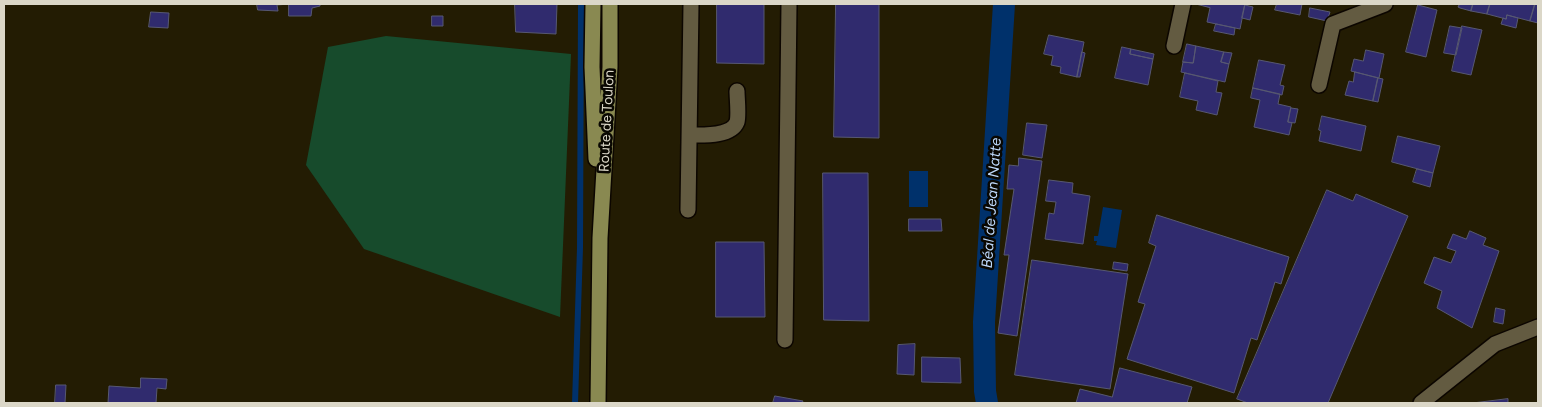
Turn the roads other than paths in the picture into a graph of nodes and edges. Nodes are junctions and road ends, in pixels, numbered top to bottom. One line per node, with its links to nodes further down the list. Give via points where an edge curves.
1 (593, 4): 12 (main road, Route de Toulon, via 592,67)
2 (610, 4): 12 (main road, Route de Toulon, via 610,67)
3 (692, 4): 10 (street)
4 (789, 4): 14 (street)
5 (1183, 4): 7 (street)
6 (1385, 4): 8 (street, via 1333,24)
7 (1174, 46)
8 (1318, 86)
9 (737, 91): 10 (street, via 736,122 730,130 716,135)
10 (690, 135): 11 (street)
11 (688, 210)
12 (600, 238): 15 (main road, Route de Toulon)
13 (1538, 327): 16 (street, via 1495,344)
14 (785, 340)
15 (598, 403)
16 (1421, 403)

